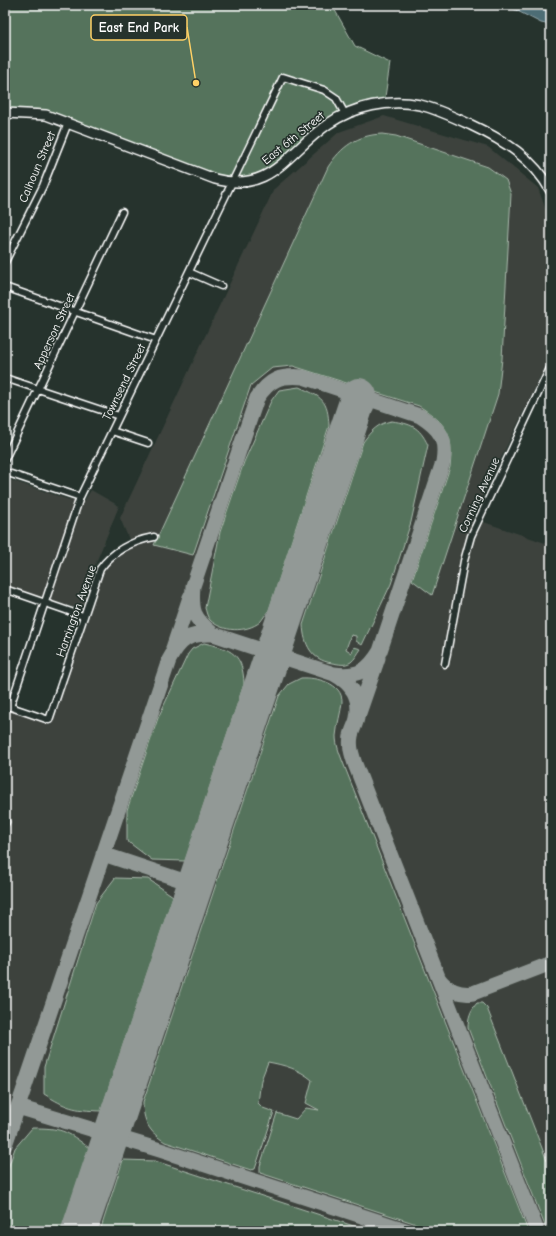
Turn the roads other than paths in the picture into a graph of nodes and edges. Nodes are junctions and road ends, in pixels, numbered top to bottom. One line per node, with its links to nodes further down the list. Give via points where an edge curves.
1 (5, 113): 3 (main road, East 6th Street, via 46,115)
2 (345, 114): 4 (main road, East 6th Street, via 316,133 271,173 247,182); 4 (street, Townsend Street, via 336,98 324,90 283,76); 5 (main road, East 6th Street, via 363,107 384,104 403,103 434,109 493,135 519,151 541,174)
3 (68, 123): 4 (main road, East 6th Street); 7 (street, Calhoun Street, via 43,186)
4 (231, 183): 8 (street, Townsend Street)
5 (551, 191)
6 (122, 212): 11 (street, Apperson Street)
7 (5, 262)
8 (189, 272): 9 (street); 12 (street, Townsend Street)
9 (221, 286)
10 (5, 287): 11 (street)
11 (75, 312): 12 (street); 15 (street, Apperson Street)
12 (156, 340): 16 (street, Townsend Street)
13 (551, 366): 26 (street, Corning Avenue, via 472,536 464,561)
14 (5, 378): 15 (street)
15 (38, 389): 16 (street); 19 (street, Apperson Street)
16 (119, 416): 17 (street, Townsend Street)
17 (112, 431): 18 (street); 21 (street, Townsend Street)
18 (148, 443)
19 (5, 459)
20 (5, 472): 21 (street)
21 (80, 497): 24 (street, Townsend Street)
22 (154, 537): 25 (street, Harrington Avenue, via 127,545 108,559 100,569)
23 (5, 589): 24 (street)
24 (45, 603): 25 (street); 27 (street, Townsend Street)
25 (83, 616): 27 (street, Harrington Avenue, via 49,720)
26 (445, 664)
27 (8, 706)

